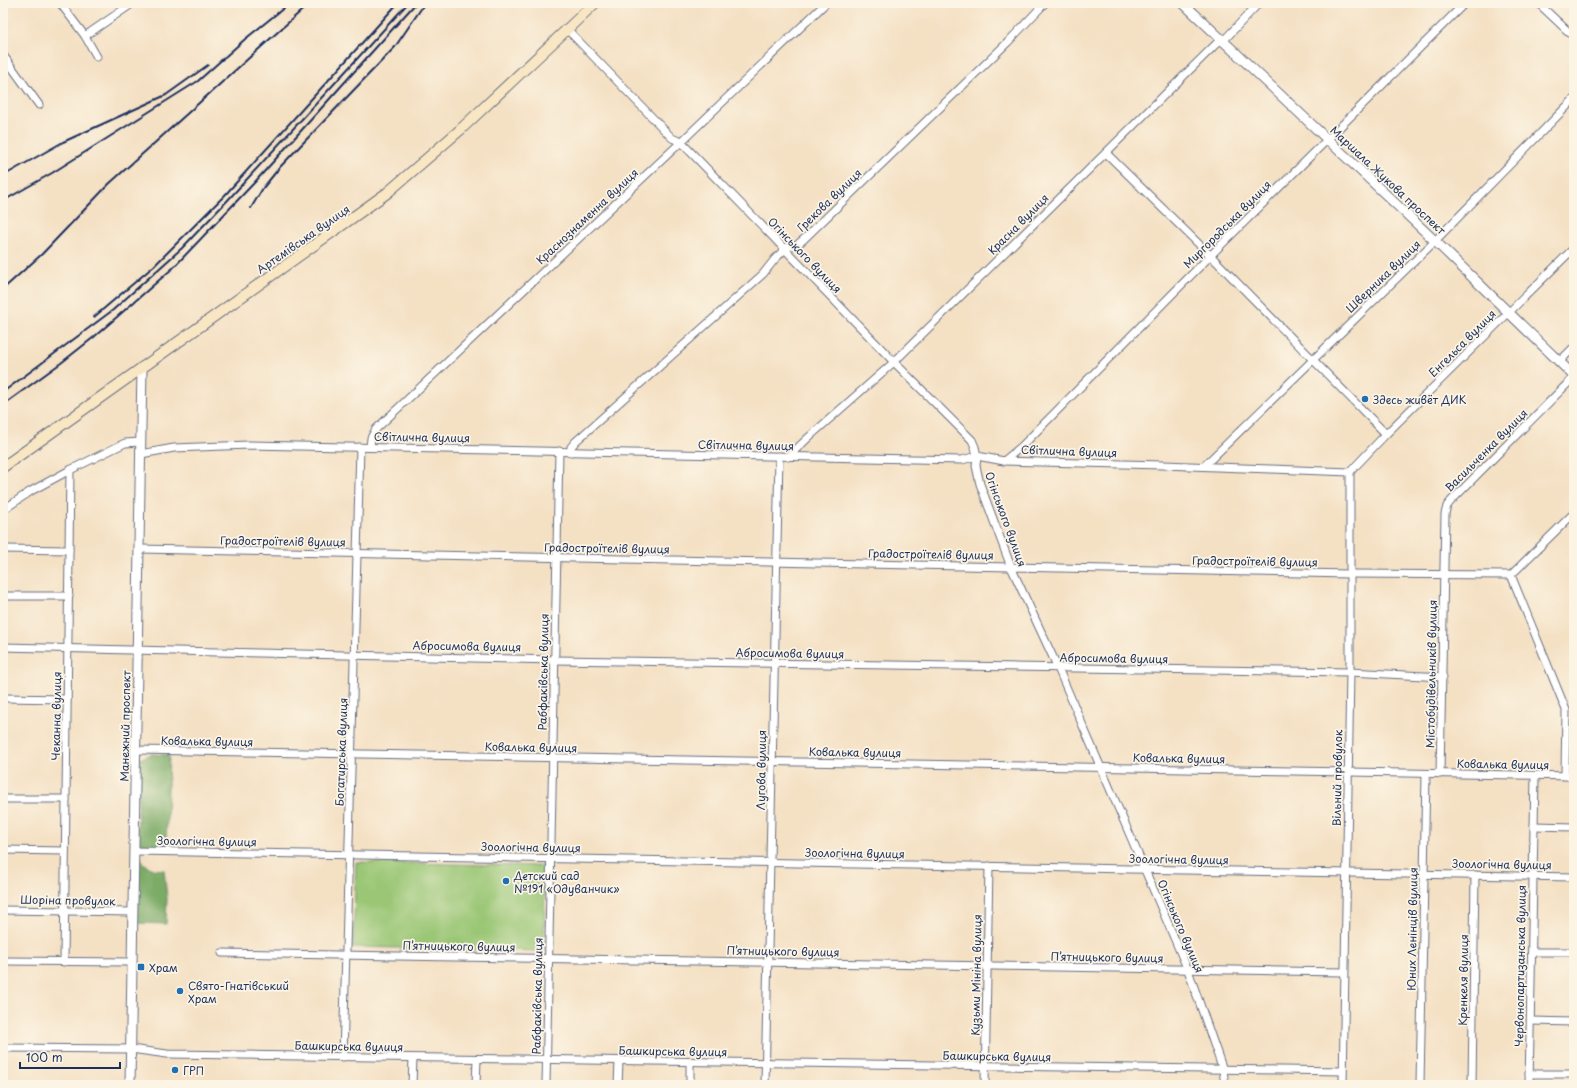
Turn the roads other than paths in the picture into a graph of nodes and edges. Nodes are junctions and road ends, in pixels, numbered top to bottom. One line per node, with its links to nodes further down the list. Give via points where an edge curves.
1 (60, 3): 11 (street)
2 (133, 3): 11 (street)
3 (595, 3): 10 (main road, Артемівська вулиця)
4 (826, 3): 19 (street, Краснознаменна вулиця)
5 (1045, 3): 23 (street, Грекова вулиця, via 804,239 797,245)
6 (1183, 3): 13 (street, Маршала Жукова проспект)
7 (1259, 3): 13 (street, Красна вулиця)
8 (1465, 3): 18 (street, Миргородська вулиця)
9 (1538, 3): 12 (street)
10 (567, 29): 19 (street, Огінського вулиця, via 672,138); 30 (main road, Артемівська вулиця, via 460,130 387,193)
11 (85, 36): 15 (street)
12 (1574, 37)
13 (1222, 40): 18 (street, Маршала Жукова проспект); 20 (street, Красна вулиця)
14 (3, 55): 17 (street)
15 (96, 57)
16 (1574, 99): 21 (street, Шверника вулиця)
17 (38, 105)
18 (1327, 139): 21 (street, Маршала Жукова проспект); 24 (street, Миргородська вулиця)
19 (681, 142): 23 (street, Огінського вулиця); 35 (street, Краснознаменна вулиця, via 376,429)
20 (1106, 153): 24 (street); 28 (street, Красна вулиця)
21 (1435, 241): 25 (street, Маршала Жукова проспект); 27 (street, Шверника вулиця)
22 (1574, 248): 25 (street, Енгельса вулиця)
23 (784, 249): 28 (street, Огінського вулиця); 37 (street, Грекова вулиця, via 763,274 574,442)
24 (1211, 256): 27 (street); 42 (street, Миргородська вулиця, via 1022,446)
25 (1509, 313): 29 (street, Маршала Жукова проспект); 32 (street, Енгельса вулиця)
26 (1574, 347): 29 (street)
27 (1313, 359): 32 (street); 43 (street, Шверника вулиця)
28 (894, 362): 40 (street, Огінського вулиця, via 972,440); 41 (street, Красна вулиця)
29 (1559, 362): 31 (street, Маршала Жукова проспект)
30 (142, 367): 33 (street, Манежний проспект); 44 (main road, Артемівська вулиця)
31 (1574, 377): 57 (street, Васильченка вулиця, via 1447,506)
32 (1386, 434): 46 (street, Енгельса вулиця)
33 (141, 442): 38 (street, Манежний проспект); 45 (street, via 125,444)
34 (360, 447): 35 (street, Світлична вулиця); 38 (street, Світлична вулиця, via 249,445 174,448); 52 (street, Богатирська вулиця)
35 (370, 447): 36 (street, Світлична вулиця)
36 (559, 451): 37 (street, Світлична вулиця); 53 (street, Рабфаківська вулиця)
37 (571, 452): 39 (street, Світлична вулиця)
38 (141, 454): 49 (street, Манежний проспект)
39 (779, 456): 41 (street, Світлична вулиця); 54 (street, Лугова вулиця)
40 (977, 456): 41 (street, Світлична вулиця, via 962,460); 42 (street, Світлична вулиця); 55 (street, Огінського вулиця, via 976,466 980,484)
41 (788, 457)
42 (1004, 461): 43 (street, Світлична вулиця)
43 (1204, 466): 46 (street, Світлична вулиця)
44 (3, 467)
45 (70, 470): 47 (street); 51 (street, Чеканна вулиця)
46 (1350, 472): 56 (street, Вільний провулок)
47 (3, 510)
48 (1574, 513): 58 (street)
49 (139, 549): 52 (street, Градостроїтелiв вулиця); 63 (street, Манежний проспект)
50 (3, 550): 51 (street)
51 (69, 550): 60 (street, Чеканна вулиця)
52 (357, 553): 53 (street, Градостроїтелiв вулиця); 64 (street, Богатирська вулиця)
53 (557, 558): 54 (street, Градостроїтелiв вулиця); 65 (street, Рабфаківська вулиця)
54 (777, 562): 55 (street, Градостроїтелiв вулиця); 66 (street, Лугова вулиця)
55 (1011, 567): 56 (street, Градостроїтелiв вулиця); 67 (street, Огінського вулиця)
56 (1350, 574): 57 (street, Градостроїтелiв вулиця); 68 (street, Вільний провулок)
57 (1445, 575): 58 (street, Градостроїтелiв вулиця); 69 (street, Містобудівельників вулиця)
58 (1511, 575): 81 (street, via 1566,710)
59 (3, 596): 60 (street)
60 (68, 596): 62 (street, Чеканна вулиця)
61 (3, 647): 62 (street, Абросимова вулиця)
62 (68, 648): 63 (street, Абросимова вулиця); 71 (street, Чеканна вулиця)
63 (138, 649): 64 (street, Абросимова вулиця); 72 (street, Манежний проспект)
64 (354, 655): 65 (street, Абросимова вулиця); 73 (street, Богатирська вулиця)
65 (555, 660): 66 (street, Абросимова вулиця); 74 (street, Рабфаківська вулиця)
66 (774, 664): 67 (street, Абросимова вулиця); 75 (street, Лугова вулиця)
67 (1058, 668): 68 (street, Абросимова вулиця); 76 (street, Огінського вулиця)
68 (1350, 672): 69 (street, Абросимова вулиця); 77 (street, Вільний провулок)
69 (1443, 677): 79 (street, Містобудівельників вулиця)
70 (3, 698): 71 (street)
71 (67, 699): 84 (street, Чеканна вулиця)
72 (136, 750): 73 (street, Ковалька вулиця); 89 (street, Манежний проспект)
73 (352, 754): 74 (street, Ковалька вулиця); 90 (street, Богатирська вулиця)
74 (553, 758): 75 (street, Ковалька вулиця); 91 (street, Рабфаківська вулиця)
75 (772, 762): 76 (street, Ковалька вулиця); 92 (street, Лугова вулиця)
76 (1101, 768): 77 (street, Ковалька вулиця); 94 (street, Огінського вулиця)
77 (1348, 772): 78 (street, Ковалька вулиця); 95 (street, Вільний провулок)
78 (1426, 774): 79 (street, Ковалька вулиця); 96 (street, Юних Ленінців вулиця)
79 (1440, 774): 80 (street, Ковалька вулиця)
80 (1535, 776): 81 (street, Ковалька вулиця); 85 (street, Червонопартизанська вулиця)
81 (1565, 776): 82 (street, Ковалька вулиця)
82 (1574, 776)
83 (3, 798): 84 (street)
84 (66, 799): 88 (street, Чеканна вулиця)
85 (1534, 826): 86 (street); 98 (street, Червонопартизанська вулиця)
86 (1574, 827)
87 (3, 850): 88 (street)
88 (65, 851): 101 (street, Чеканна вулиця)
89 (135, 851): 90 (street, Зоологічна вулиця); 102 (street, Манежний проспект)
90 (349, 855): 91 (street, Зоологічна вулиця); 106 (street, Богатирська вулиця)
91 (551, 859): 92 (street, Зоологічна вулиця); 107 (street, Рабфаківська вулиця)
92 (770, 862): 93 (street, Зоологічна вулиця); 111 (street, Лугова вулиця)
93 (990, 866): 94 (street, Зоологічна вулиця); 112 (street, Кузьми Мініна вулиця)
94 (1145, 869): 95 (street, Зоологічна вулиця); 113 (street, Огінського вулиця)
95 (1346, 873): 96 (street, Зоологічна вулиця); 114 (street, Вільний провулок)
96 (1424, 874): 97 (street, Зоологічна вулиця); 141 (street, Юних Ленінців вулиця)
97 (1475, 875): 98 (street, Зоологічна вулиця); 142 (street, Кренкеля вулиця)
98 (1533, 876): 99 (street, Зоологічна вулиця); 103 (street, Червонопартизанська вулиця)
99 (1574, 877)
100 (3, 910): 101 (street, Шоріна провулок)
101 (64, 911): 102 (street, Шоріна провулок); 109 (street, Чеканна вулиця)
102 (133, 912): 110 (street, Манежний проспект)
103 (1532, 952): 104 (street); 115 (street, Червонопартизанська вулиця)
104 (1574, 952)
105 (222, 953): 106 (street, П’ятницького вулиця)
106 (346, 955): 107 (street, П’ятницького вулиця); 119 (street, Богатирська вулиця)
107 (548, 958): 111 (street, П’ятницького вулиця); 122 (street, Рабфаківська вулиця)
108 (3, 961): 109 (street)
109 (64, 962): 110 (street)
110 (132, 962): 118 (street, Манежний проспект)
111 (768, 962): 112 (street, П’ятницького вулиця); 125 (street, Лугова вулиця)
112 (987, 966): 113 (street, П’ятницького вулиця); 126 (street, Кузьми Мініна вулиця)
113 (1188, 970): 114 (street, П’ятницького вулиця); 127 (street, Огінського вулиця)
114 (1344, 972): 128 (street, Вільний провулок)
115 (1531, 1021): 116 (street); 129 (street, Червонопартизанська вулиця)
116 (1574, 1022)
117 (3, 1048): 118 (street, Башкирська вулиця)
118 (131, 1050): 119 (street, Башкирська вулиця, via 166,1054); 131 (street, Манежний проспект)
119 (343, 1057): 120 (street, Башкирська вулиця)
120 (413, 1058): 121 (street, Башкирська вулиця); 132 (street)
121 (477, 1059): 122 (street, Башкирська вулиця); 133 (street)
122 (546, 1061): 123 (street, Башкирська вулиця); 134 (street, Рабфаківська вулиця)
123 (619, 1061): 124 (street, Башкирська вулиця); 135 (street)
124 (690, 1062): 125 (street, Башкирська вулиця); 136 (street)
125 (765, 1064): 126 (street, Башкирська вулиця); 137 (street, Лугова вулиця)
126 (985, 1067): 127 (street, Башкирська вулиця); 138 (street, Кузьми Мініна вулиця)
127 (1223, 1070): 128 (street, Башкирська вулиця); 139 (street, Огінського вулиця)
128 (1343, 1072): 140 (street, Вільний провулок)
129 (1529, 1074): 130 (street); 143 (street, Червонопартизанська вулиця)
130 (1574, 1074)
131 (130, 1085)
132 (412, 1085)
133 (476, 1085)
134 (546, 1085)
135 (618, 1085)
136 (690, 1085)
137 (765, 1085)
138 (985, 1085)
139 (1225, 1085)
140 (1343, 1085)
141 (1420, 1085)
142 (1472, 1085)
143 (1529, 1085)

